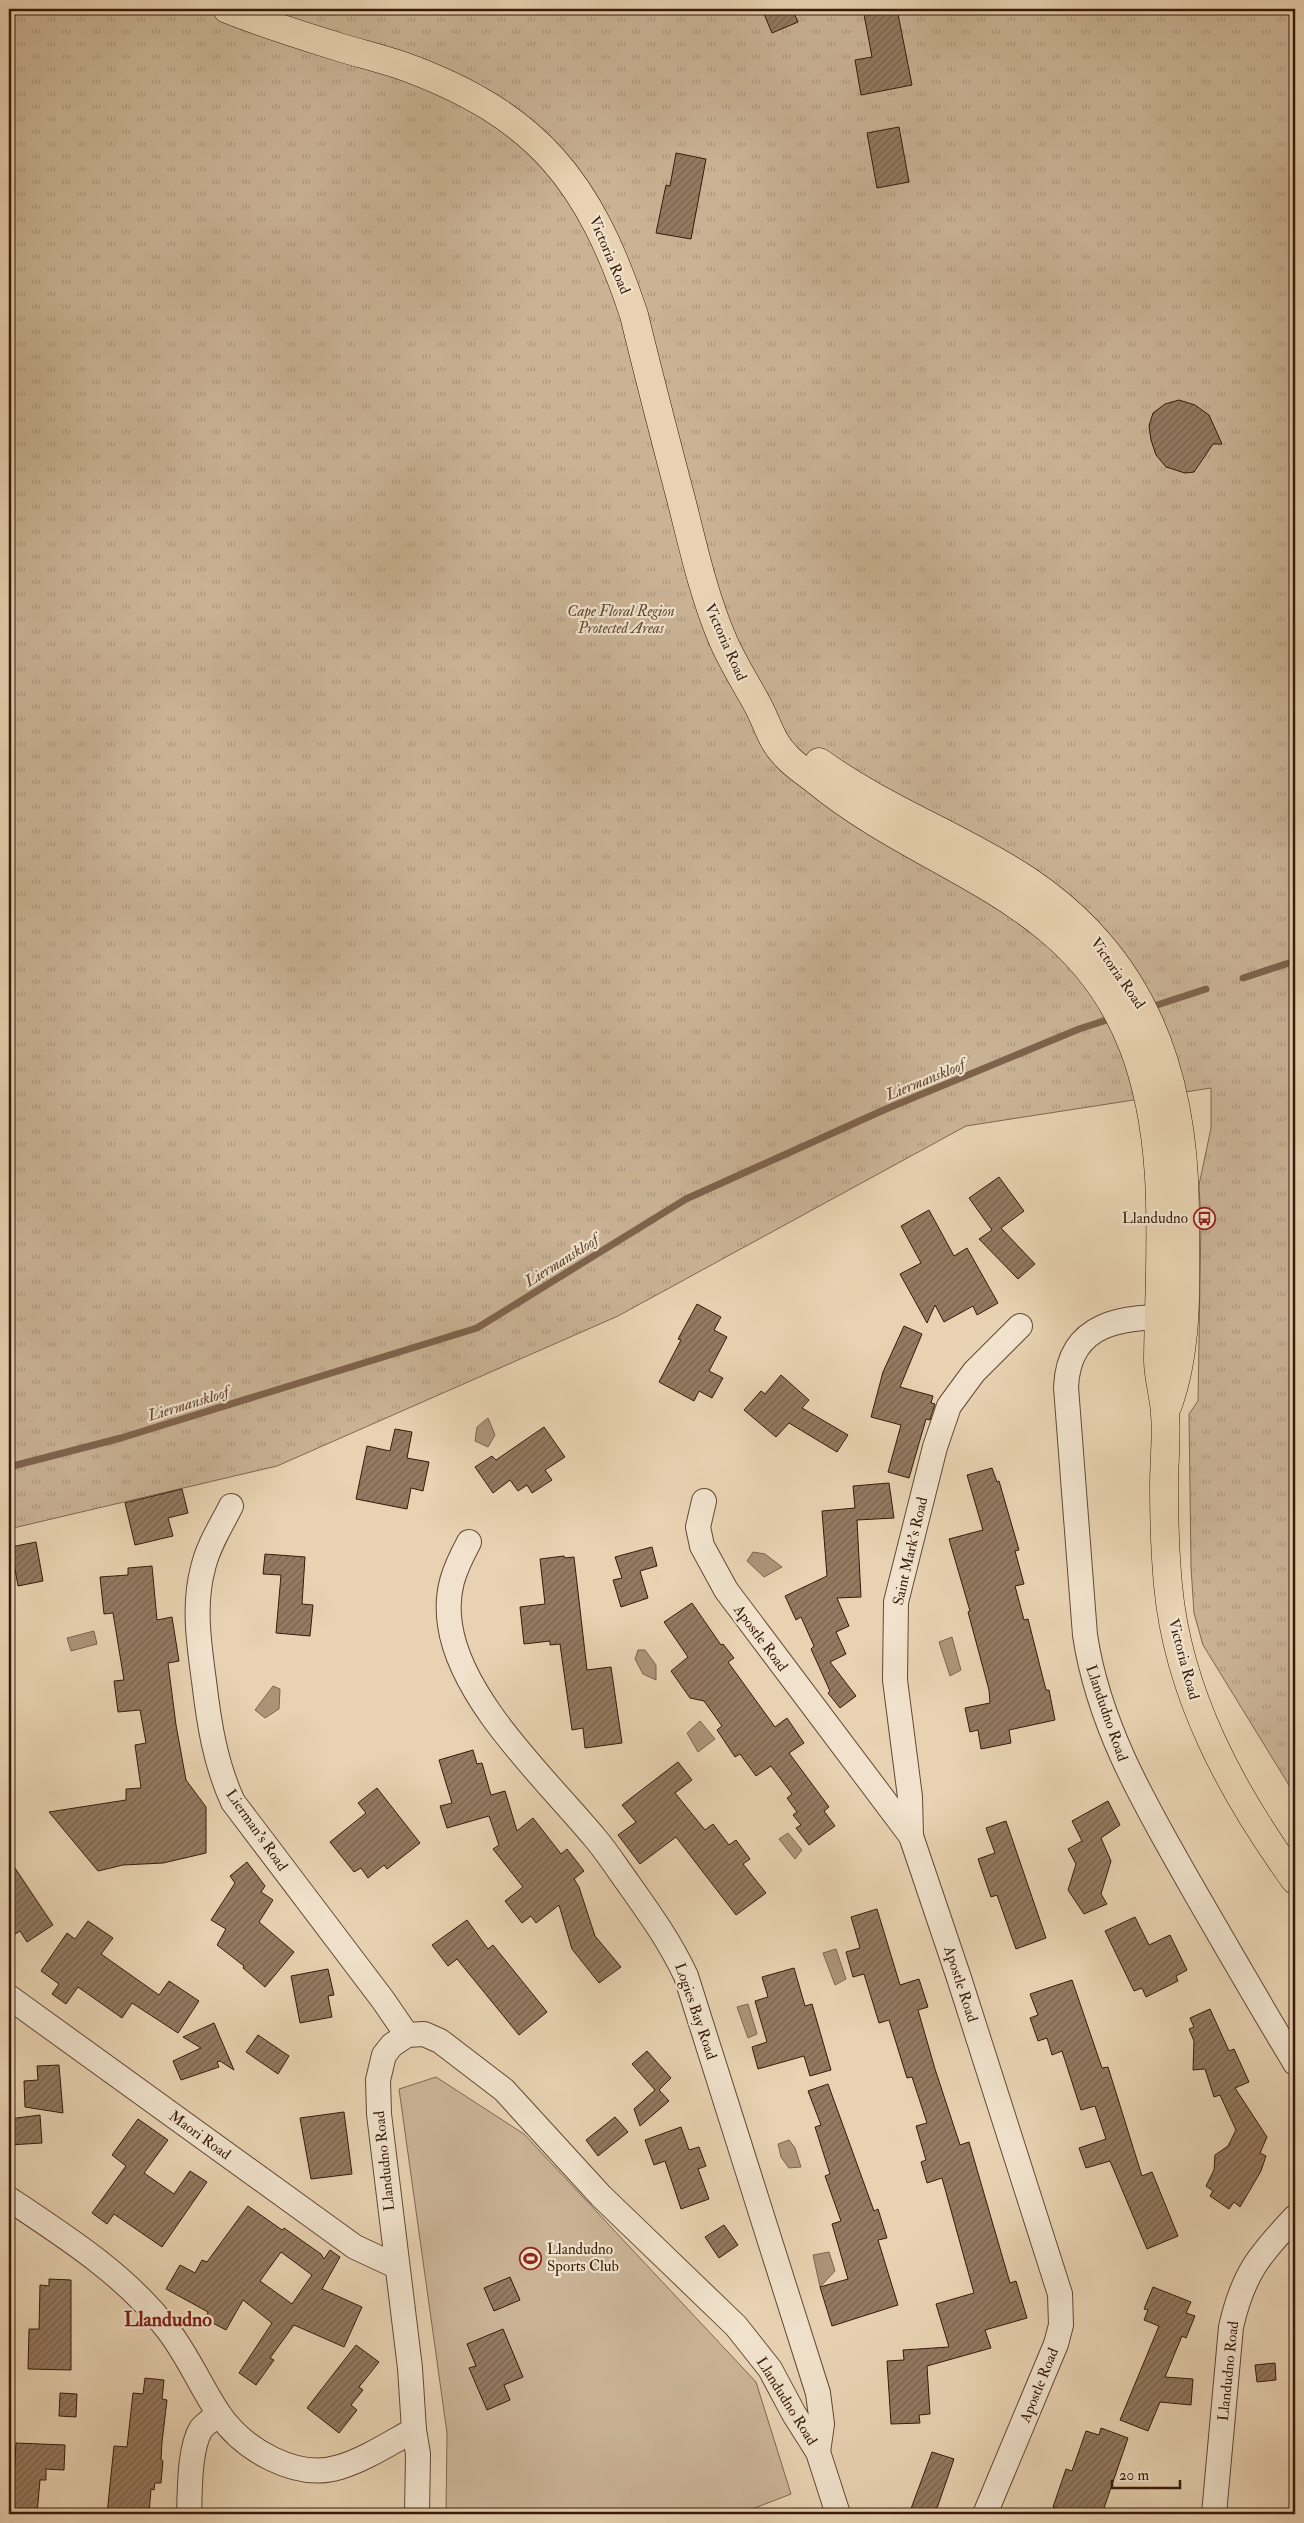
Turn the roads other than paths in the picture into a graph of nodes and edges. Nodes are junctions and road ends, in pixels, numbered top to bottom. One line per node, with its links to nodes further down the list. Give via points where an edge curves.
1 (227, 9): 2 (main road, Victoria Road, via 402,66 447,84 486,104 526,132 569,179 591,211 621,275 710,606 735,666 758,704 767,730 788,759 850,807 1038,918 1059,936 1107,994 1133,1046 1151,1114)
2 (1172, 1317): 8 (main road, Victoria Road, via 1179,1364 1165,1413 1164,1489 1168,1588 1181,1653 1203,1721 1224,1768); 11 (street, Llandudno Road, via 1106,1325 1075,1349 1067,1372 1084,1626 1090,1668 1112,1736 1138,1795)
3 (1020, 1326): 7 (street, Saint Mark's Road, via 974,1372 949,1406 935,1447 896,1602 895,1680 910,1797)
4 (704, 1501): 7 (street, Apostle Road, via 698,1527 702,1546 726,1590)
5 (231, 1506): 10 (street, Lierman's Road, via 202,1568 197,1602 198,1638 210,1732 223,1781 233,1802)
6 (469, 1542): 17 (street, Logies Bay Road, via 453,1573 449,1602 450,1625 458,1654 471,1684 498,1724 597,1840 673,1947 686,1976 818,2393 822,2424)
7 (911, 1836): 21 (street, Apostle Road, via 962,1987 1062,2308 1056,2344)
8 (1295, 1880)
9 (10, 1999): 14 (street, Maori Road, via 355,2247)
10 (407, 2035): 14 (street, Llandudno Road, via 384,2054 378,2080); 17 (street, Llandudno Road, via 424,2034 440,2041 504,2090 601,2196 736,2326 770,2369)
11 (1295, 2063)
12 (9, 2199): 15 (street, via 84,2250 140,2298 169,2330)
13 (1295, 2217): 22 (street, Llandudno Road, via 1252,2266 1236,2304 1231,2327)
14 (396, 2266): 16 (street, Llandudno Road, via 409,2359)
15 (219, 2414): 16 (street, via 241,2440 261,2453 295,2467 317,2469 338,2468 354,2462); 18 (street, via 204,2426 198,2438)
16 (414, 2430): 19 (street, Llandudno Road, via 418,2463)
17 (818, 2452): 20 (street, Llandudno Road)
18 (189, 2514)
19 (417, 2514)
20 (838, 2514)
21 (985, 2514)
22 (1214, 2514)

